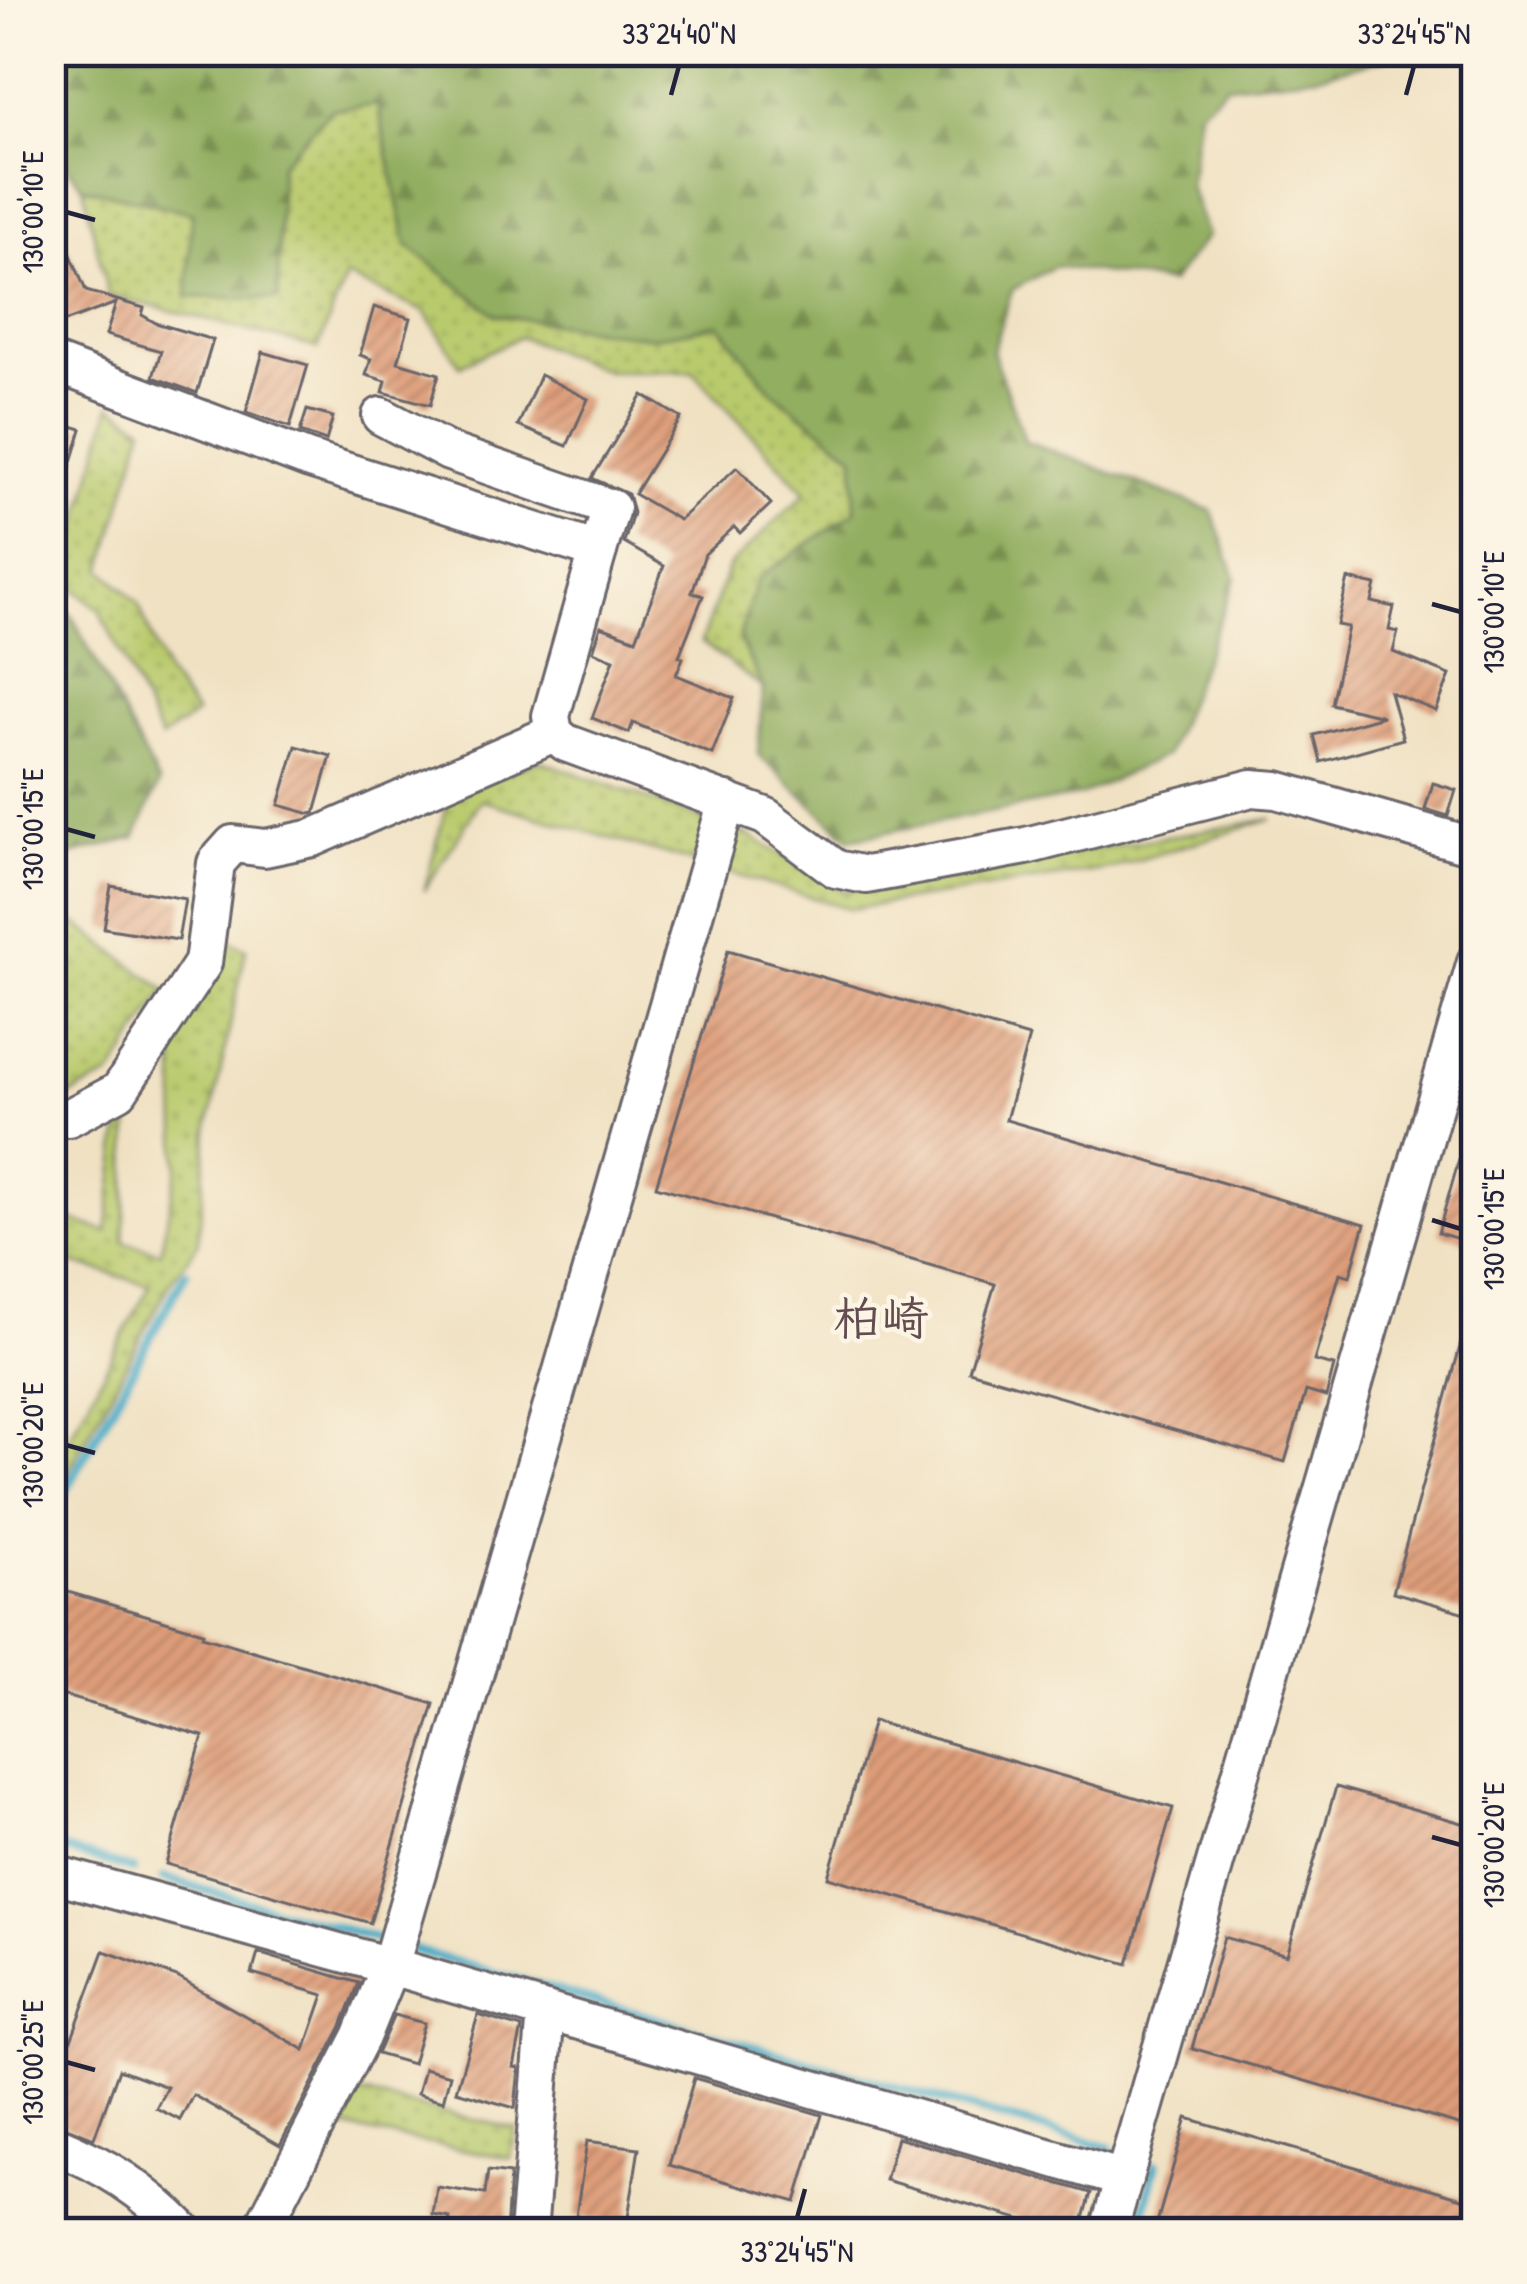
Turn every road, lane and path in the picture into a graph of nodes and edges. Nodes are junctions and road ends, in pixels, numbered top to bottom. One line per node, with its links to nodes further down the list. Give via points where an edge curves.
1 (51, 362): 3 (street, via 310,460)
2 (381, 416): 3 (street, via 449,452 611,508)
3 (598, 551): 4 (street, via 551,716)
4 (554, 733): 5 (street); 8 (street, via 314,838 265,848 233,844 216,863 203,963 119,1091 68,1118)
5 (728, 801): 6 (street, via 765,817 836,869 866,875 1026,846 1252,788); 10 (street)
6 (1476, 847)
7 (1476, 962): 13 (street)
8 (51, 1117)
9 (51, 1873): 10 (street)
10 (390, 1966): 11 (street); 15 (street)
11 (546, 2011): 13 (street); 16 (street)
12 (51, 2143): 14 (street, via 142,2190)
13 (1124, 2179): 17 (street)
14 (186, 2233)
15 (260, 2233)
16 (528, 2233)
17 (1108, 2233)

